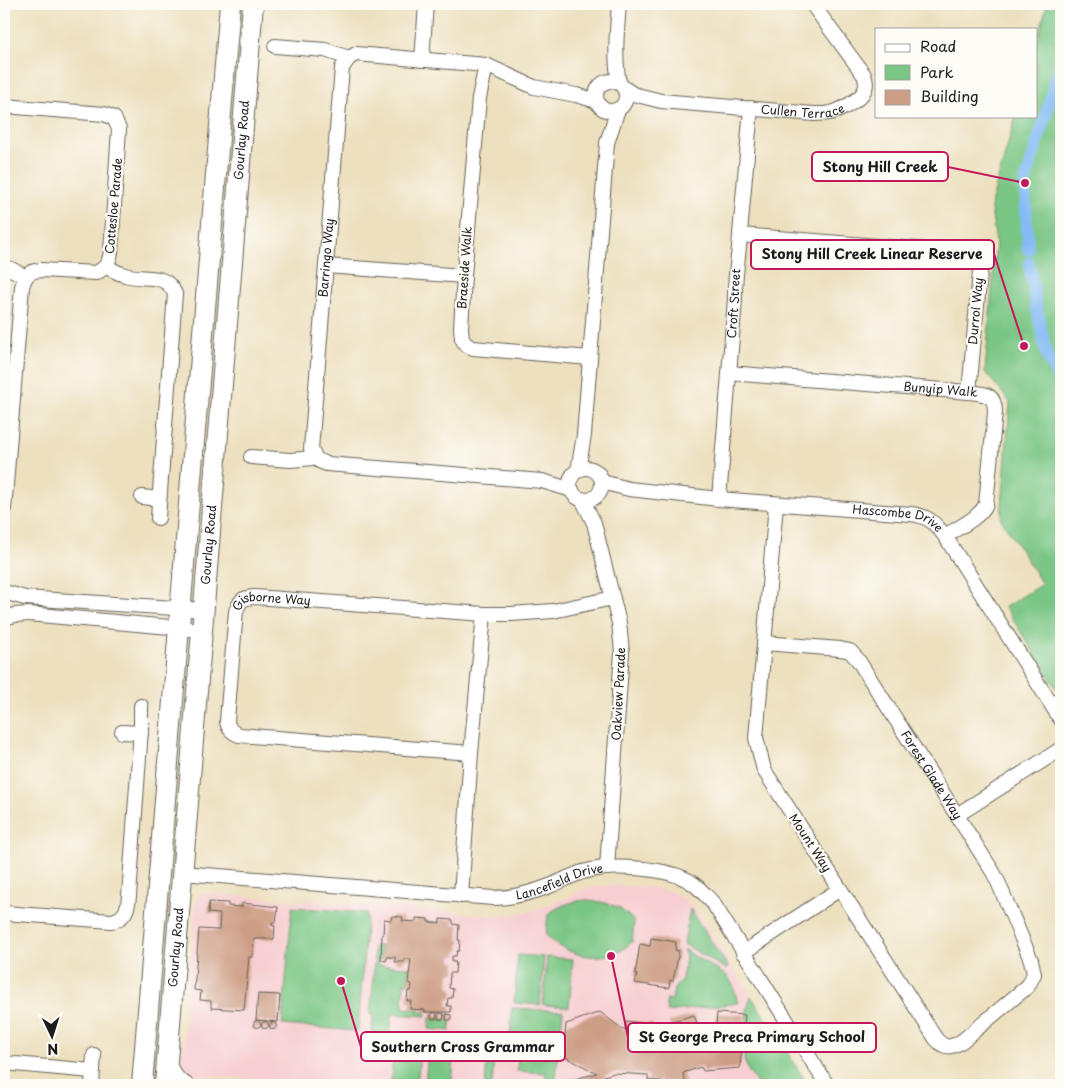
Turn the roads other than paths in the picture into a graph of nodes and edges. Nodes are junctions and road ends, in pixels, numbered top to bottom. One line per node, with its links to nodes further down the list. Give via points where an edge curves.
1 (230, 4): 42 (main road, Gourlay Road)
2 (253, 4): 43 (main road, Gourlay Road)
3 (426, 4): 9 (street)
4 (619, 4): 6 (street)
5 (812, 4): 12 (street, Cullen Terrace)
6 (616, 43): 11 (street); 13 (street, via 616,66)
7 (275, 46): 8 (street, via 325,50)
8 (349, 58): 9 (street, via 356,54); 23 (street, Barringo Way, via 342,68)
9 (422, 60): 10 (street)
10 (486, 65): 14 (street, via 534,87); 25 (street, Braeside Walk, via 480,93)
11 (602, 84): 13 (street, via 611,81); 14 (street); 16 (street, via 596,92)
12 (871, 85): 19 (street, Cullen Terrace, via 841,109 832,112 814,114)
13 (622, 86): 15 (street, Cullen Terrace, via 633,94); 18 (street, via 626,98)
14 (550, 89): 16 (street)
15 (661, 101): 18 (street, Cullen Terrace); 19 (street, Cullen Terrace)
16 (600, 104): 18 (street, via 610,110); 20 (street)
17 (4, 106): 22 (street, Cottesloe Parade, via 104,114 114,118 120,128 119,147 111,252)
18 (620, 108): 20 (street)
19 (751, 108): 21 (street, Croft Street)
20 (608, 143): 27 (street)
21 (740, 235): 28 (street, Croft Street); 29 (street, Durrol Way, via 974,256 980,272)
22 (106, 266): 26 (street, Cottesloe Parade, via 96,273 34,270); 34 (street, via 125,275 163,280 175,294)
23 (326, 266): 25 (street); 31 (street, Barringo Way, via 311,449)
24 (4, 267): 26 (street)
25 (464, 276): 27 (street, Braeside Walk, via 461,328 466,344 480,349)
26 (26, 277): 37 (street, via 22,287)
27 (590, 358): 32 (street, via 584,435)
28 (729, 373): 29 (street, Bunyip Walk); 35 (street, Croft Street)
29 (970, 392): 39 (street, Bunyip Walk, via 989,396 995,406 986,504 979,514)
30 (251, 457): 31 (street)
31 (314, 458): 32 (street, via 327,464)
32 (587, 485): 35 (street, Hascombe Drive); 41 (street, Oakview Parade)
33 (142, 497): 34 (street)
34 (159, 499): 38 (street)
35 (719, 499): 36 (street, Hascombe Drive)
36 (776, 504): 39 (street, Hascombe Drive, via 920,516 932,522); 48 (street, Mount Way)
37 (4, 509)
38 (158, 518)
39 (944, 536): 50 (street, Hascombe Drive)
40 (5, 590): 42 (street, via 25,598); 45 (street, via 12,606)
41 (613, 598): 44 (street, Gisborne Way, via 553,611); 56 (street, Oakview Parade, via 622,652)
42 (181, 608): 43 (street); 46 (main road, Gourlay Road)
43 (204, 610): 47 (main road, Gourlay Road)
44 (484, 614): 54 (street); 54 (street, Gisborne Way, via 255,597 244,598 236,611 227,721 233,732)
45 (4, 618): 46 (street, via 29,614)
46 (180, 628): 47 (street); 57 (main road, Gourlay Road)
47 (202, 630): 58 (main road, Gourlay Road)
48 (764, 643): 55 (street, Forest Glade Way, via 850,651); 59 (street, Mount Way, via 756,738 764,770)
49 (141, 706): 52 (street)
50 (1061, 720)
51 (122, 732): 52 (street)
52 (141, 733): 61 (street, via 125,914 111,921)
53 (1061, 749): 55 (street)
54 (471, 753): 60 (street)
55 (957, 815): 63 (street, Forest Glade Way, via 998,882 1031,960 1034,974)
56 (607, 868): 60 (street, Lancefield Drive, via 583,872 538,891 508,898); 62 (street, Lancefield Drive, via 662,871 692,883 713,904)
57 (159, 872): 58 (main road); 69 (main road, Gourlay Road)
58 (182, 873): 60 (street, Lancefield Drive); 65 (main road, Gourlay Road)
59 (840, 889): 62 (street); 63 (street, Mount Way, via 940,1044 950,1046 962,1042)
60 (461, 896)
61 (4, 913)
62 (743, 953): 72 (street, Lancefield Drive)
63 (1030, 982)
64 (94, 1055): 67 (street)
65 (166, 1063): 70 (main road, Gourlay Road); 71 (street)
66 (4, 1064): 67 (street)
67 (92, 1071): 68 (street)
68 (92, 1085)
69 (142, 1085)
70 (165, 1085)
71 (187, 1085)
72 (827, 1085)

